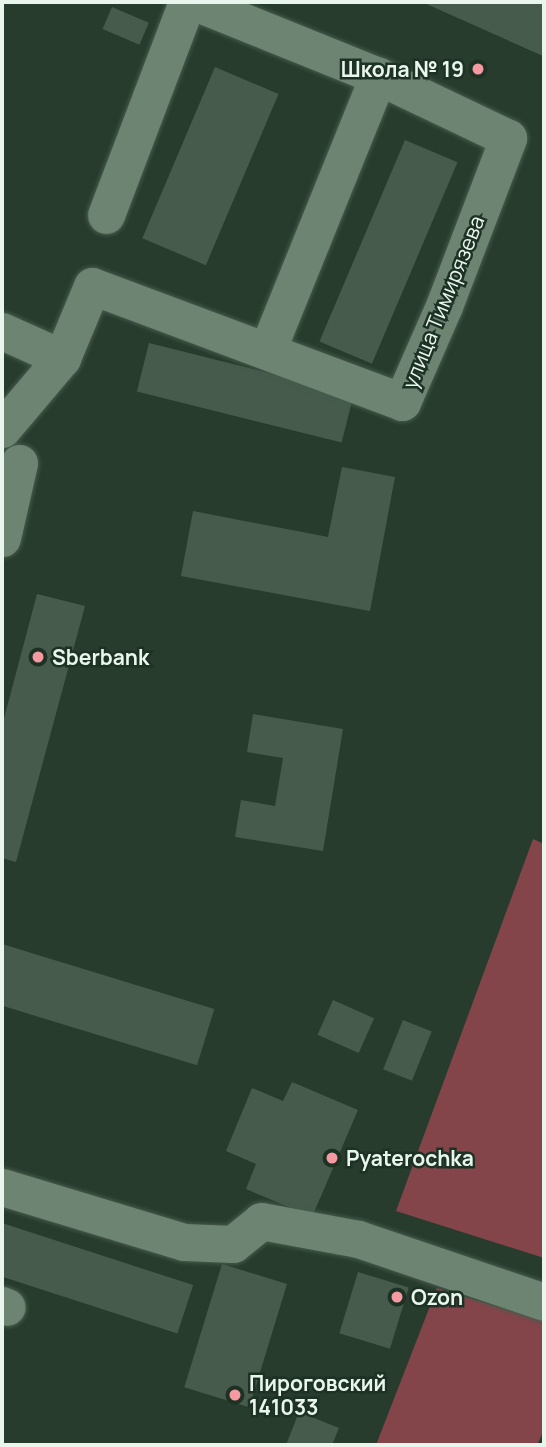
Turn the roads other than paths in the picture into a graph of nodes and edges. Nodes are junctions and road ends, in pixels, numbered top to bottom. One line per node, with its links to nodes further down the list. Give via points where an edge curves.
1 (187, 2): 4 (street)
2 (195, 2): 3 (street, улица Тимирязева)
3 (379, 76): 6 (street); 6 (street, улица Тимирязева, via 508,138 444,306 402,402)
4 (106, 215)
5 (2, 331): 7 (street)
6 (267, 351): 7 (street, улица Тимирязева, via 92,286)
7 (62, 358): 8 (street, улица Тимирязева)
8 (2, 429)
9 (19, 463): 10 (street)
10 (2, 538)
11 (2, 1187): 12 (street, via 184,1242 233,1244 261,1222 358,1239)
12 (544, 1302)

